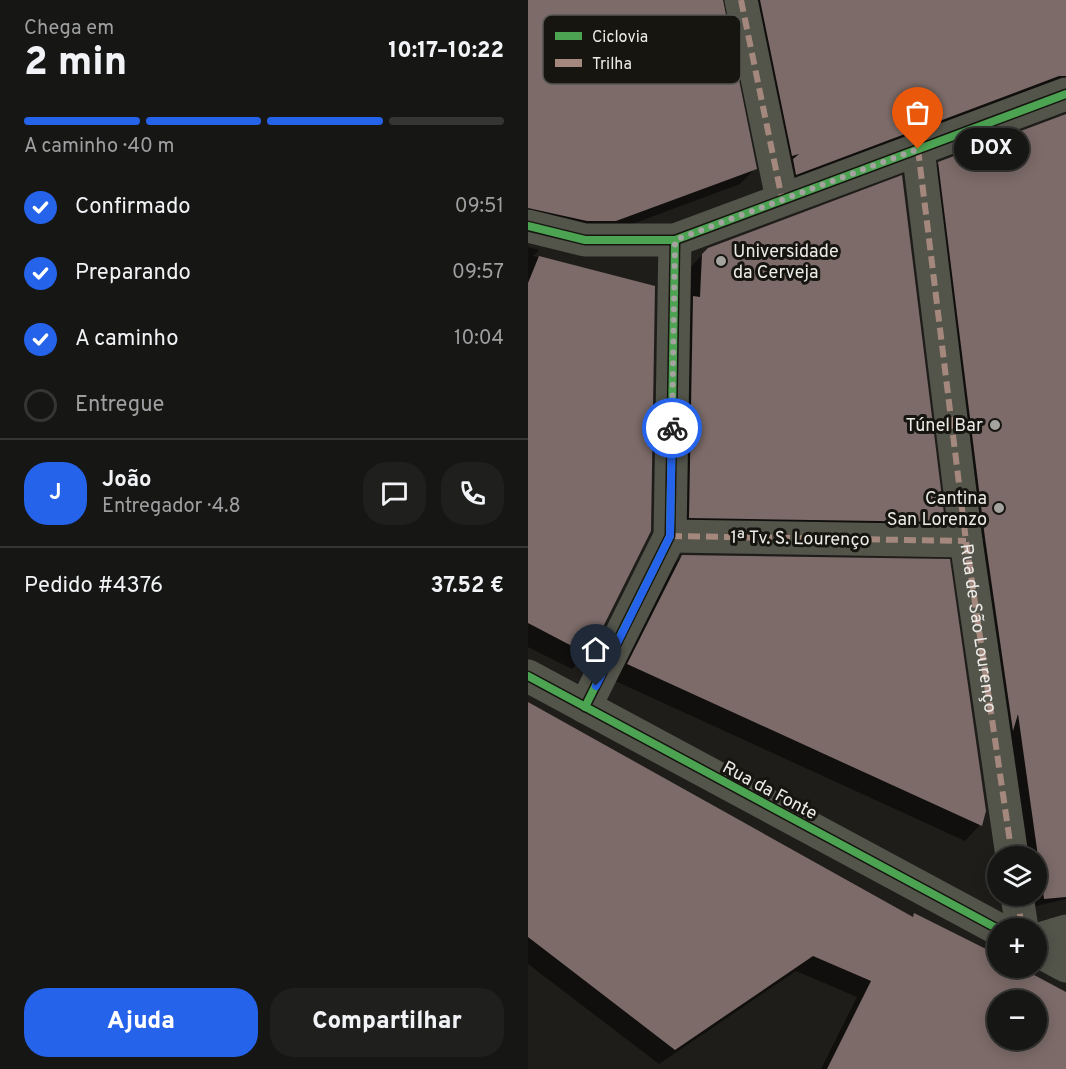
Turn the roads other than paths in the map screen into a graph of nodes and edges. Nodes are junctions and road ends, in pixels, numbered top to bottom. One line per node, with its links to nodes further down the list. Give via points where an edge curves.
1 (741, 0): 4 (street)
2 (1066, 94): 3 (street)
3 (918, 149): 4 (street); 8 (street, Rua de São Lourenço)
4 (782, 199): 6 (street)
5 (530, 232): 6 (street, via 585,240)
6 (675, 240): 7 (street)
7 (670, 536): 8 (street, 1ª Tv. S. Lourenço); 10 (street)
8 (966, 541): 11 (street, Rua de São Lourenço)
9 (528, 676): 10 (street, Rua da Fonte)
10 (585, 707): 12 (street, Rua da Fonte)
11 (1011, 846)
12 (987, 923)
13 (1066, 931): 14 (street)
14 (1047, 937)
15 (1047, 956): 16 (street)
16 (1066, 966)

